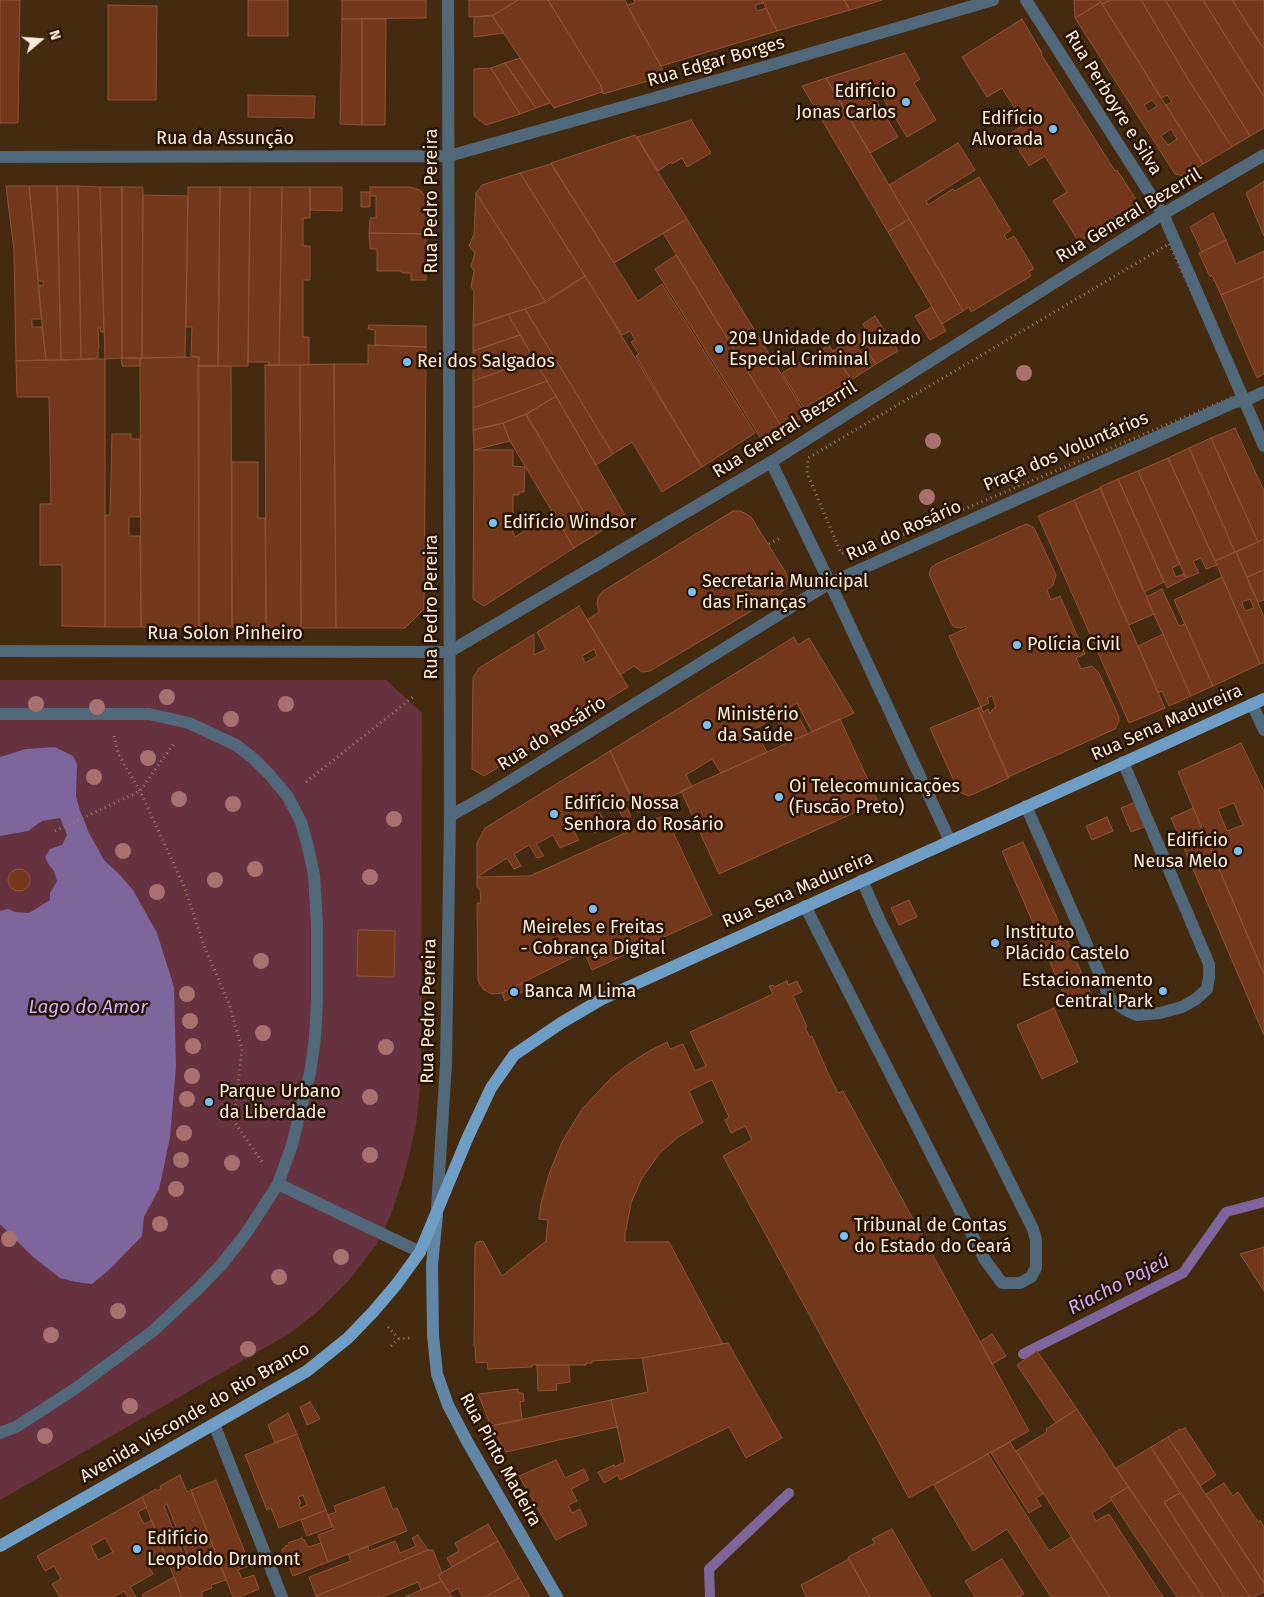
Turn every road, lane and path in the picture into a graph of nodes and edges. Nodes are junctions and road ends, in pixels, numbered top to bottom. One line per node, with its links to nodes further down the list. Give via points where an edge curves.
1 (448, 0): 5 (street, Rua Pedro Pereira)
2 (993, 0): 5 (street, Rua Edgar Borges)
3 (1026, 0): 7 (street, Rua Perboyre e Silva)
4 (1264, 155): 7 (street, Rua General Bezerril)
5 (449, 156): 6 (street, Rua da Assunção); 17 (street, Rua Pedro Pereira)
6 (0, 157)
7 (1163, 214): 10 (street, Rua Perboyre e Silva); 12 (street, Rua General Bezerril)
8 (1169, 244): 8 (path, Praça dos Voluntários, via 1240,394 854,555 841,553 807,473 808,458)
9 (1264, 392): 10 (street, Rua do Rosário)
10 (1244, 401): 11 (street, Rua Perboyre e Silva); 15 (street, Rua do Rosário, via 1235,402)
11 (1264, 446)
12 (771, 462): 15 (street); 17 (street, Rua General Bezerril)
13 (782, 538): 14 (path)
14 (768, 544)
15 (830, 583): 29 (street, Rua do Rosário); 31 (street)
16 (0, 651): 17 (street, Rua Solon Pinheiro)
17 (449, 652): 29 (street, Rua Pedro Pereira)
18 (413, 697): 27 (path)
19 (1264, 698): 20 (main road, Rua Sena Madureira)
20 (1252, 704): 24 (street); 25 (main road, Rua Sena Madureira)
21 (0, 714): 22 (street)
22 (110, 714): 23 (street, via 149,714); 26 (path, via 118,754)
23 (189, 722): 26 (path); 27 (street, via 236,745 270,775)
24 (1264, 730)
25 (1123, 762): 28 (main road, Rua Sena Madureira); 28 (street, via 1209,964 1207,989 1182,1007 1137,1015 1111,1000)
26 (140, 791): 30 (path); 34 (path, via 184,886 240,1040 242,1049 234,1122)
27 (288, 797): 34 (street, via 301,822 314,875 317,1001 310,1073 292,1145)
28 (1026, 806): 31 (main road, Rua Sena Madureira)
29 (450, 816): 35 (street, Rua Pedro Pereira, via 446,1064)
30 (55, 832)
31 (950, 841): 32 (main road, Rua Sena Madureira)
32 (862, 880): 33 (main road, Rua Sena Madureira); 33 (street, via 1036,1240 1036,1268 1020,1283 1002,1283 985,1260)
33 (805, 906): 35 (main road, Rua Sena Madureira, via 602,999 514,1055 491,1088)
34 (278, 1184): 36 (street); 42 (street, via 222,1264 152,1331 76,1388 16,1427)
35 (437, 1213): 36 (main road, Avenida Visconde do Rio Branco); 45 (main road, Rua Pinto Madeira, via 432,1264 437,1374 448,1405 468,1443)
36 (420, 1252): 41 (main road, Avenida Visconde do Rio Branco, via 390,1292 348,1338 307,1370)
37 (388, 1327): 39 (path)
38 (416, 1337): 39 (path)
39 (399, 1339): 40 (path)
40 (390, 1346)
41 (214, 1424): 43 (main road, Avenida Visconde do Rio Branco); 44 (street)
42 (0, 1433)
43 (0, 1546)
44 (282, 1597)
45 (557, 1597)

